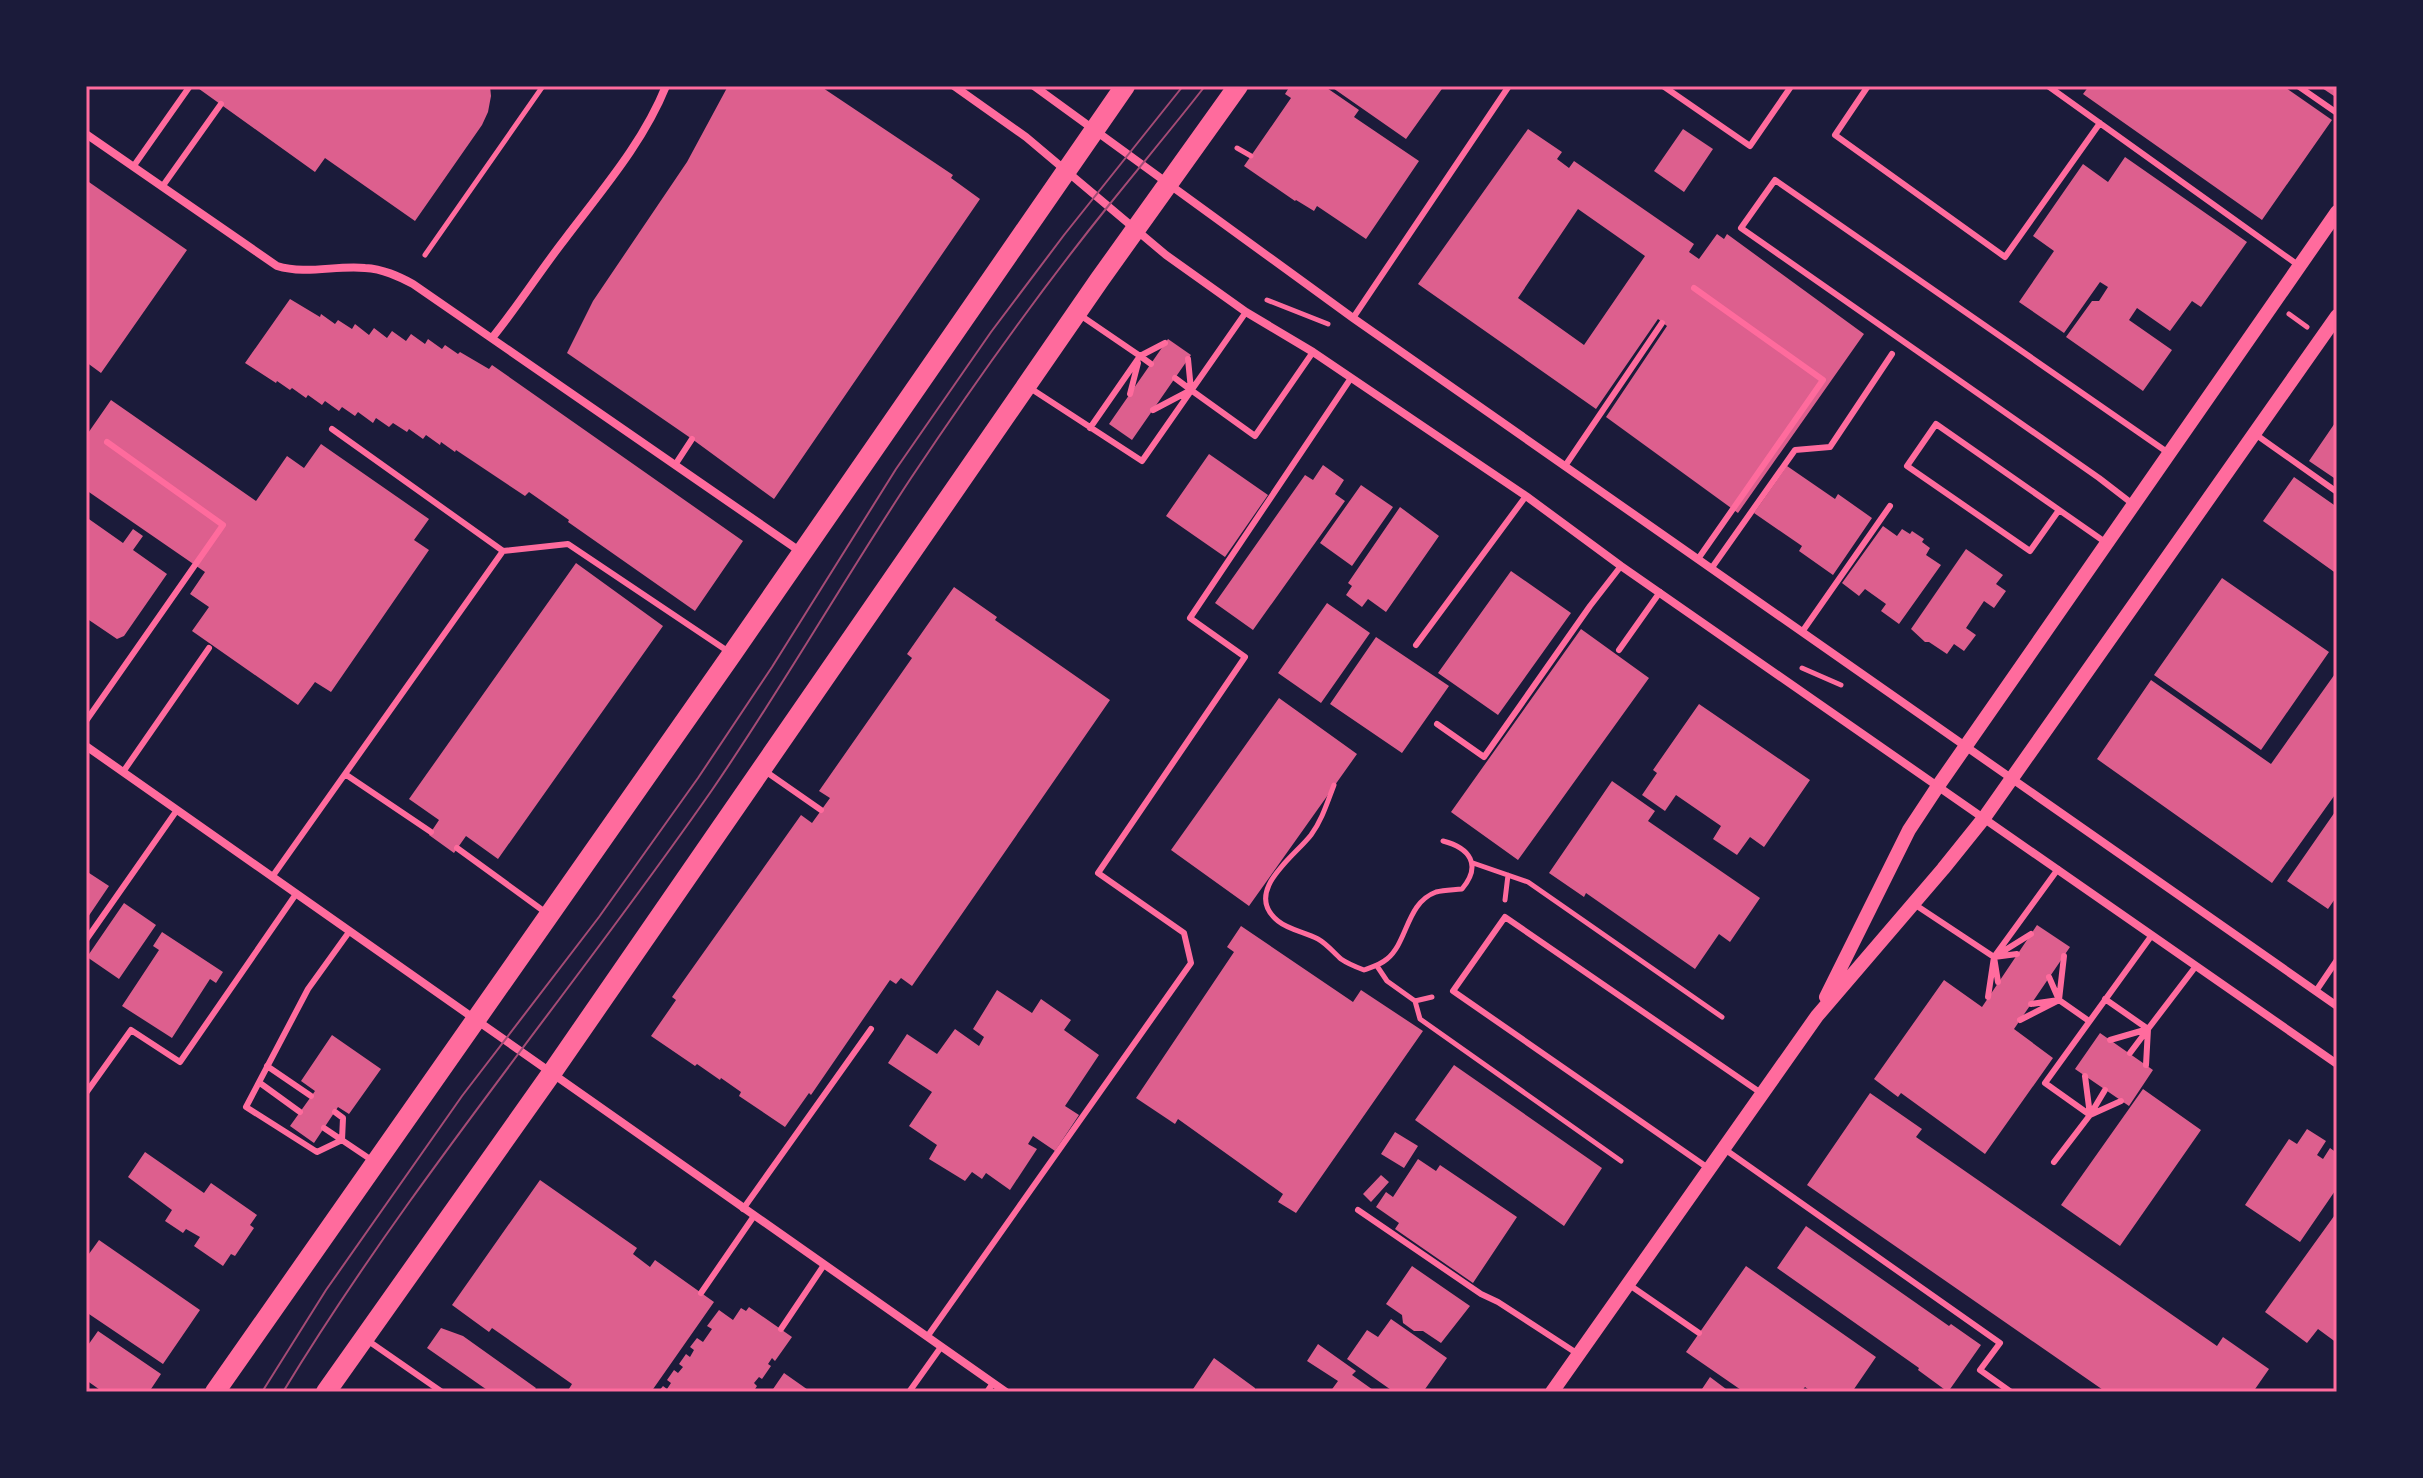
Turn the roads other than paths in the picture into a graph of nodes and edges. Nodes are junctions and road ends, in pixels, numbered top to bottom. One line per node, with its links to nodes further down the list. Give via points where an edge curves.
1 (190, 86): 18 (lane)
2 (666, 86): 31 (street, via 617,172)
3 (954, 86): 19 (street)
4 (1034, 86): 16 (street)
5 (1125, 86): 16 (main road)
6 (1238, 86): 20 (main road)
7 (1509, 86): 29 (lane)
8 (1663, 86): 9 (lane, via 1750,146)
9 (1787, 86)
10 (1868, 86): 15 (lane, via 1835,135 2005,257)
11 (2048, 86): 15 (lane)
12 (2298, 86): 14 (lane)
13 (221, 104): 21 (lane)
14 (2337, 113)
15 (2100, 123): 24 (lane)
16 (1094, 129): 19 (main road); 20 (street)
17 (86, 134): 18 (street)
18 (133, 167): 21 (street)
19 (1066, 170): 23 (street); 59 (main road)
20 (1168, 184): 23 (main road); 29 (street)
21 (162, 187): 31 (street, via 277,266 388,273)
22 (2337, 212): 24 (street)
23 (1135, 229): 26 (street); 27 (main road)
24 (2301, 267): 49 (street)
25 (1694, 288): 60 (lane, via 1823,380)
26 (1246, 312): 33 (street); 41 (lane)
27 (1077, 313): 35 (lane); 40 (main road)
28 (2337, 316): 46 (street)
29 (1353, 318): 51 (street)
30 (1662, 323): 51 (lane)
31 (492, 338): 50 (street)
32 (1165, 343): 35 (lane)
33 (1313, 352): 39 (street); 41 (lane, via 1255,436)
34 (1892, 354): 62 (lane, via 1830,447 1795,450)
35 (1140, 356): 37 (lane); 42 (lane); 44 (lane)
36 (1188, 359): 41 (lane)
37 (1151, 364)
38 (1175, 378): 41 (lane)
39 (1351, 378): 53 (street); 141 (lane, via 1190,618 1245,657 1098,873 1184,933 1191,963)
40 (1027, 386): 44 (lane); 73 (main road)
41 (1191, 390): 43 (lane); 44 (lane, via 1142,461)
42 (1130, 394)
43 (1153, 410)
44 (1090, 428)
45 (332, 429): 58 (lane)
46 (2255, 434): 52 (lane); 76 (street)
47 (692, 439): 50 (lane)
48 (107, 442): 69 (lane, via 223,525)
49 (2170, 454): 54 (street); 54 (lane, via 1775,180 1741,228)
50 (675, 465): 59 (street)
51 (1565, 466): 60 (street)
52 (2337, 492)
53 (1526, 496): 61 (street); 65 (lane)
54 (2134, 505): 57 (street)
55 (1890, 506): 64 (lane)
56 (2059, 510): 56 (lane, via 1936,424 1907,466 2030,551); 57 (lane)
57 (2108, 544): 72 (street)
58 (503, 551): 68 (lane, via 568,544); 75 (lane)
59 (801, 553): 68 (main road)
60 (1698, 559): 62 (street)
61 (1621, 566): 63 (street); 70 (lane, via 1484,757)
62 (1711, 569): 64 (street)
63 (1660, 592): 67 (lane); 77 (street)
64 (1802, 632): 72 (street)
65 (1416, 645)
66 (209, 648): 74 (lane)
67 (1619, 650)
68 (732, 654): 87 (main road)
69 (86, 721)
70 (1437, 724)
71 (86, 746): 74 (street)
72 (1966, 747): 76 (street); 77 (street)
73 (760, 768): 79 (lane); 116 (main road)
74 (123, 772): 78 (street)
75 (345, 774): 81 (lane); 84 (lane)
76 (2012, 779): 80 (street); 99 (street)
77 (1938, 786): 80 (street); 105 (street, via 1909,830)
78 (177, 810): 84 (street); 91 (lane)
79 (821, 810)
80 (1984, 818): 83 (street); 86 (street)
81 (431, 832)
82 (457, 848): 87 (lane)
83 (2058, 869): 90 (street); 94 (lane)
84 (272, 877): 85 (street)
85 (296, 894): 88 (street); 120 (lane, via 180,1062 131,1030)
86 (1914, 904): 94 (lane); 105 (street)
87 (549, 914): 107 (main road)
88 (349, 932): 107 (street); 115 (lane, via 308,989)
89 (2031, 934): 94 (lane)
90 (2152, 935): 96 (street); 101 (lane)
91 (86, 940)
92 (2017, 954): 94 (lane)
93 (2064, 956): 102 (lane)
94 (1994, 957): 98 (lane); 100 (lane)
95 (2337, 960): 99 (lane)
96 (2196, 966): 110 (lane); 113 (street)
97 (2049, 977): 102 (lane)
98 (1998, 982)
99 (2316, 991): 104 (street)
100 (1988, 997)
101 (2105, 999): 108 (lane); 110 (lane)
102 (2059, 1000): 103 (lane); 106 (lane); 108 (lane)
103 (2031, 1004)
104 (2337, 1006)
105 (1817, 1016): 121 (street)
106 (2020, 1020)
107 (475, 1021): 116 (street); 131 (main road)
108 (2089, 1021): 126 (lane, via 2045,1083)
109 (871, 1029): 133 (lane)
110 (2148, 1029): 111 (lane); 112 (lane); 114 (lane)
111 (2110, 1040)
112 (2130, 1053)
113 (2337, 1064)
114 (2146, 1065)
115 (267, 1066): 118 (lane); 122 (lane)
116 (551, 1074): 133 (street); 142 (main road)
117 (2085, 1076): 126 (lane)
118 (260, 1083): 124 (lane); 128 (lane, via 246,1107 317,1152)
119 (2105, 1090): 126 (lane)
120 (86, 1093)
121 (1761, 1093): 129 (street); 132 (lane, via 1505,917 1453,991)
122 (311, 1096)
123 (2121, 1101): 126 (lane)
124 (300, 1112)
125 (335, 1112): 128 (lane, via 343,1118)
126 (2090, 1115): 130 (lane)
127 (324, 1128): 128 (lane)
128 (342, 1140): 131 (lane)
129 (1723, 1148): 132 (street); 153 (lane, via 2000,1343 1980,1370)
130 (2054, 1162)
131 (376, 1163): 146 (main road)
132 (1708, 1169): 137 (street)
133 (743, 1209): 135 (street)
134 (1358, 1210): 144 (lane)
135 (754, 1216): 136 (street); 138 (lane)
136 (824, 1265): 139 (lane); 141 (street)
137 (1628, 1284): 140 (lane); 144 (street)
138 (701, 1293)
139 (781, 1329)
140 (1699, 1333)
141 (927, 1337): 143 (street)
142 (364, 1338): 147 (main road); 148 (lane)
143 (941, 1347): 145 (street); 149 (lane)
144 (1578, 1354): 152 (street)
145 (993, 1383): 150 (lane); 151 (street)
146 (215, 1392)
147 (326, 1392)
148 (442, 1392)
149 (909, 1392)
150 (987, 1392)
151 (1006, 1392)
152 (1552, 1392)
153 (2011, 1392)

